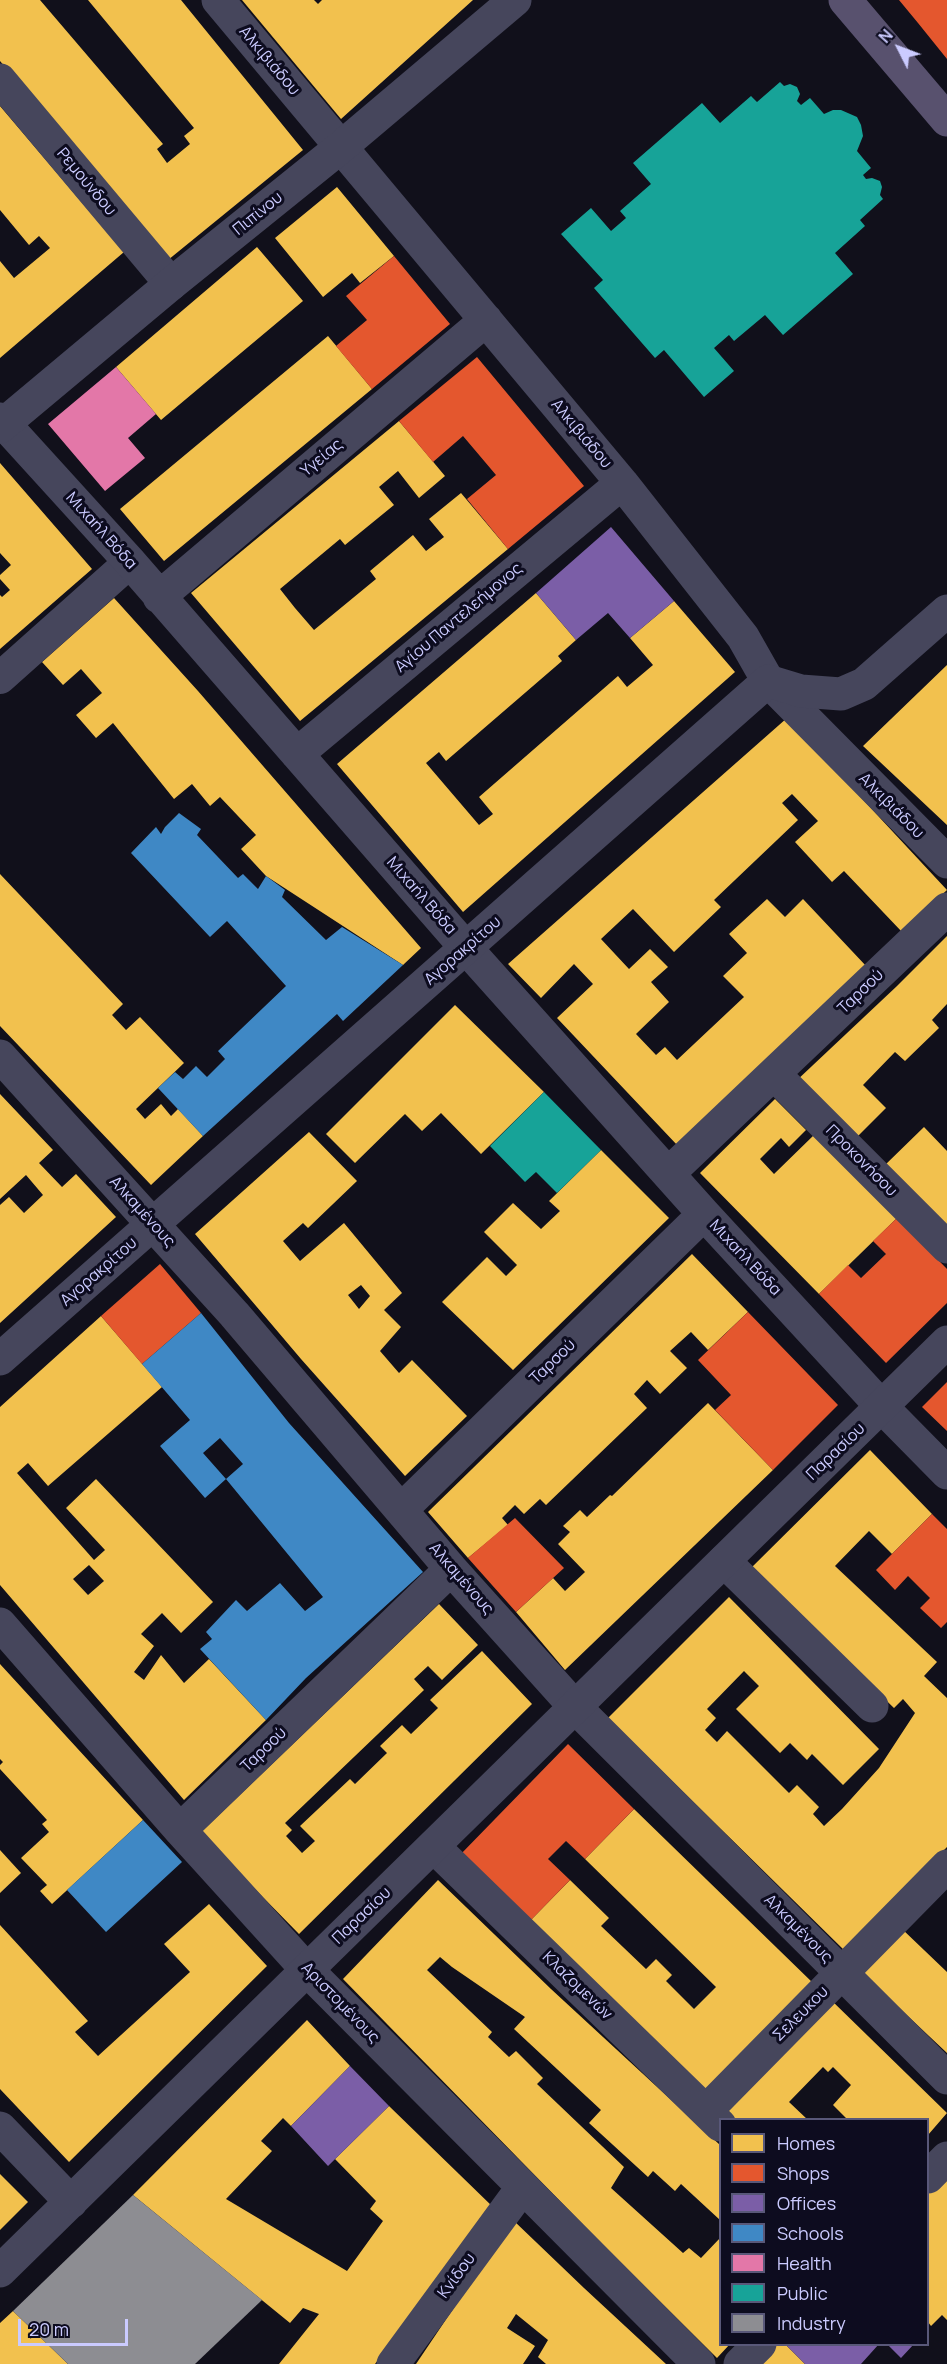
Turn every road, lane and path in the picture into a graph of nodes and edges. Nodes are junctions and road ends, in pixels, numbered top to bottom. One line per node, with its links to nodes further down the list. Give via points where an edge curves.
1 (218, 0): 6 (street, Αλκιβιάδου)
2 (515, 0): 6 (street, Πιπίνου)
3 (845, 0): 5 (main road)
4 (0, 80): 7 (street, Ρεμούνδου)
5 (947, 120)
6 (341, 147): 7 (street, Πιπίνου); 8 (street, Αλκιβιάδου)
7 (171, 284): 9 (street, Πιπίνου)
8 (486, 320): 10 (street, Αλκιβιάδου); 12 (street, Υγείας)
9 (1, 423): 11 (street, Μιχαήλ Βόδα)
10 (622, 483): 15 (street, Αλκιβιάδου, via 743,637); 16 (street, Αγίου Παντελεήμονος)
11 (130, 562): 12 (street, Μιχαήλ Βόδα); 14 (street)
12 (159, 597): 16 (street, Μιχαήλ Βόδα)
13 (947, 611): 15 (street, via 864,684 841,694 801,691)
14 (0, 678)
15 (768, 681): 17 (street, Αλκιβιάδου); 19 (street, Αγορακρίτου)
16 (297, 754): 19 (street, Μιχαήλ Βόδα)
17 (947, 862)
18 (947, 909): 21 (street, Ταρσού)
19 (466, 948): 22 (street, Μιχαήλ Βόδα); 24 (street, Αγορακρίτου)
20 (0, 1056): 24 (street, Αλκαμένους)
21 (774, 1074): 22 (street, Ταρσού); 25 (street, Προκονήσου)
22 (669, 1173): 23 (street, Μιχαήλ Βόδα)
23 (704, 1214): 28 (street, Μιχαήλ Βόδα); 30 (street, Ταρσού)
24 (153, 1224): 27 (street, Αγορακρίτου); 30 (street, Αλκαμένους)
25 (947, 1247)
26 (947, 1342): 28 (street, Παρασίου)
27 (0, 1359)
28 (882, 1407): 29 (street, Μιχαήλ Βόδα); 31 (street, Παρασίου)
29 (947, 1473)
30 (401, 1510): 32 (street, Αλκαμένους)
31 (724, 1561): 34 (street); 35 (street, Παρασίου)
32 (451, 1569): 35 (street, Αλκαμένους); 36 (street, Ταρσού)
33 (0, 1624): 36 (street, Αριστομένους)
34 (872, 1706)
35 (575, 1707): 37 (street, Παρασίου); 40 (street, Αλκαμένους)
36 (180, 1830): 39 (street, Αριστομένους)
37 (434, 1847): 39 (street, Παρασίου); 42 (street, Κλαζομενών)
38 (947, 1866): 40 (street, Σελευκου)
39 (306, 1970): 46 (street, Αριστομένους); 47 (street, Παρασίου)
40 (842, 1973): 41 (street, Αλκαμένους); 42 (street, Σελευκου)
41 (947, 2078)
42 (713, 2118)
43 (0, 2128): 47 (street)
44 (947, 2158): 45 (street)
45 (929, 2175)
46 (522, 2188): 50 (street, Κνίδου); 51 (street, Αριστομένους)
47 (71, 2202): 48 (street, Παρασίου)
48 (0, 2271)
49 (758, 2346): 52 (street)
50 (393, 2364)
51 (699, 2364)
52 (740, 2364)

